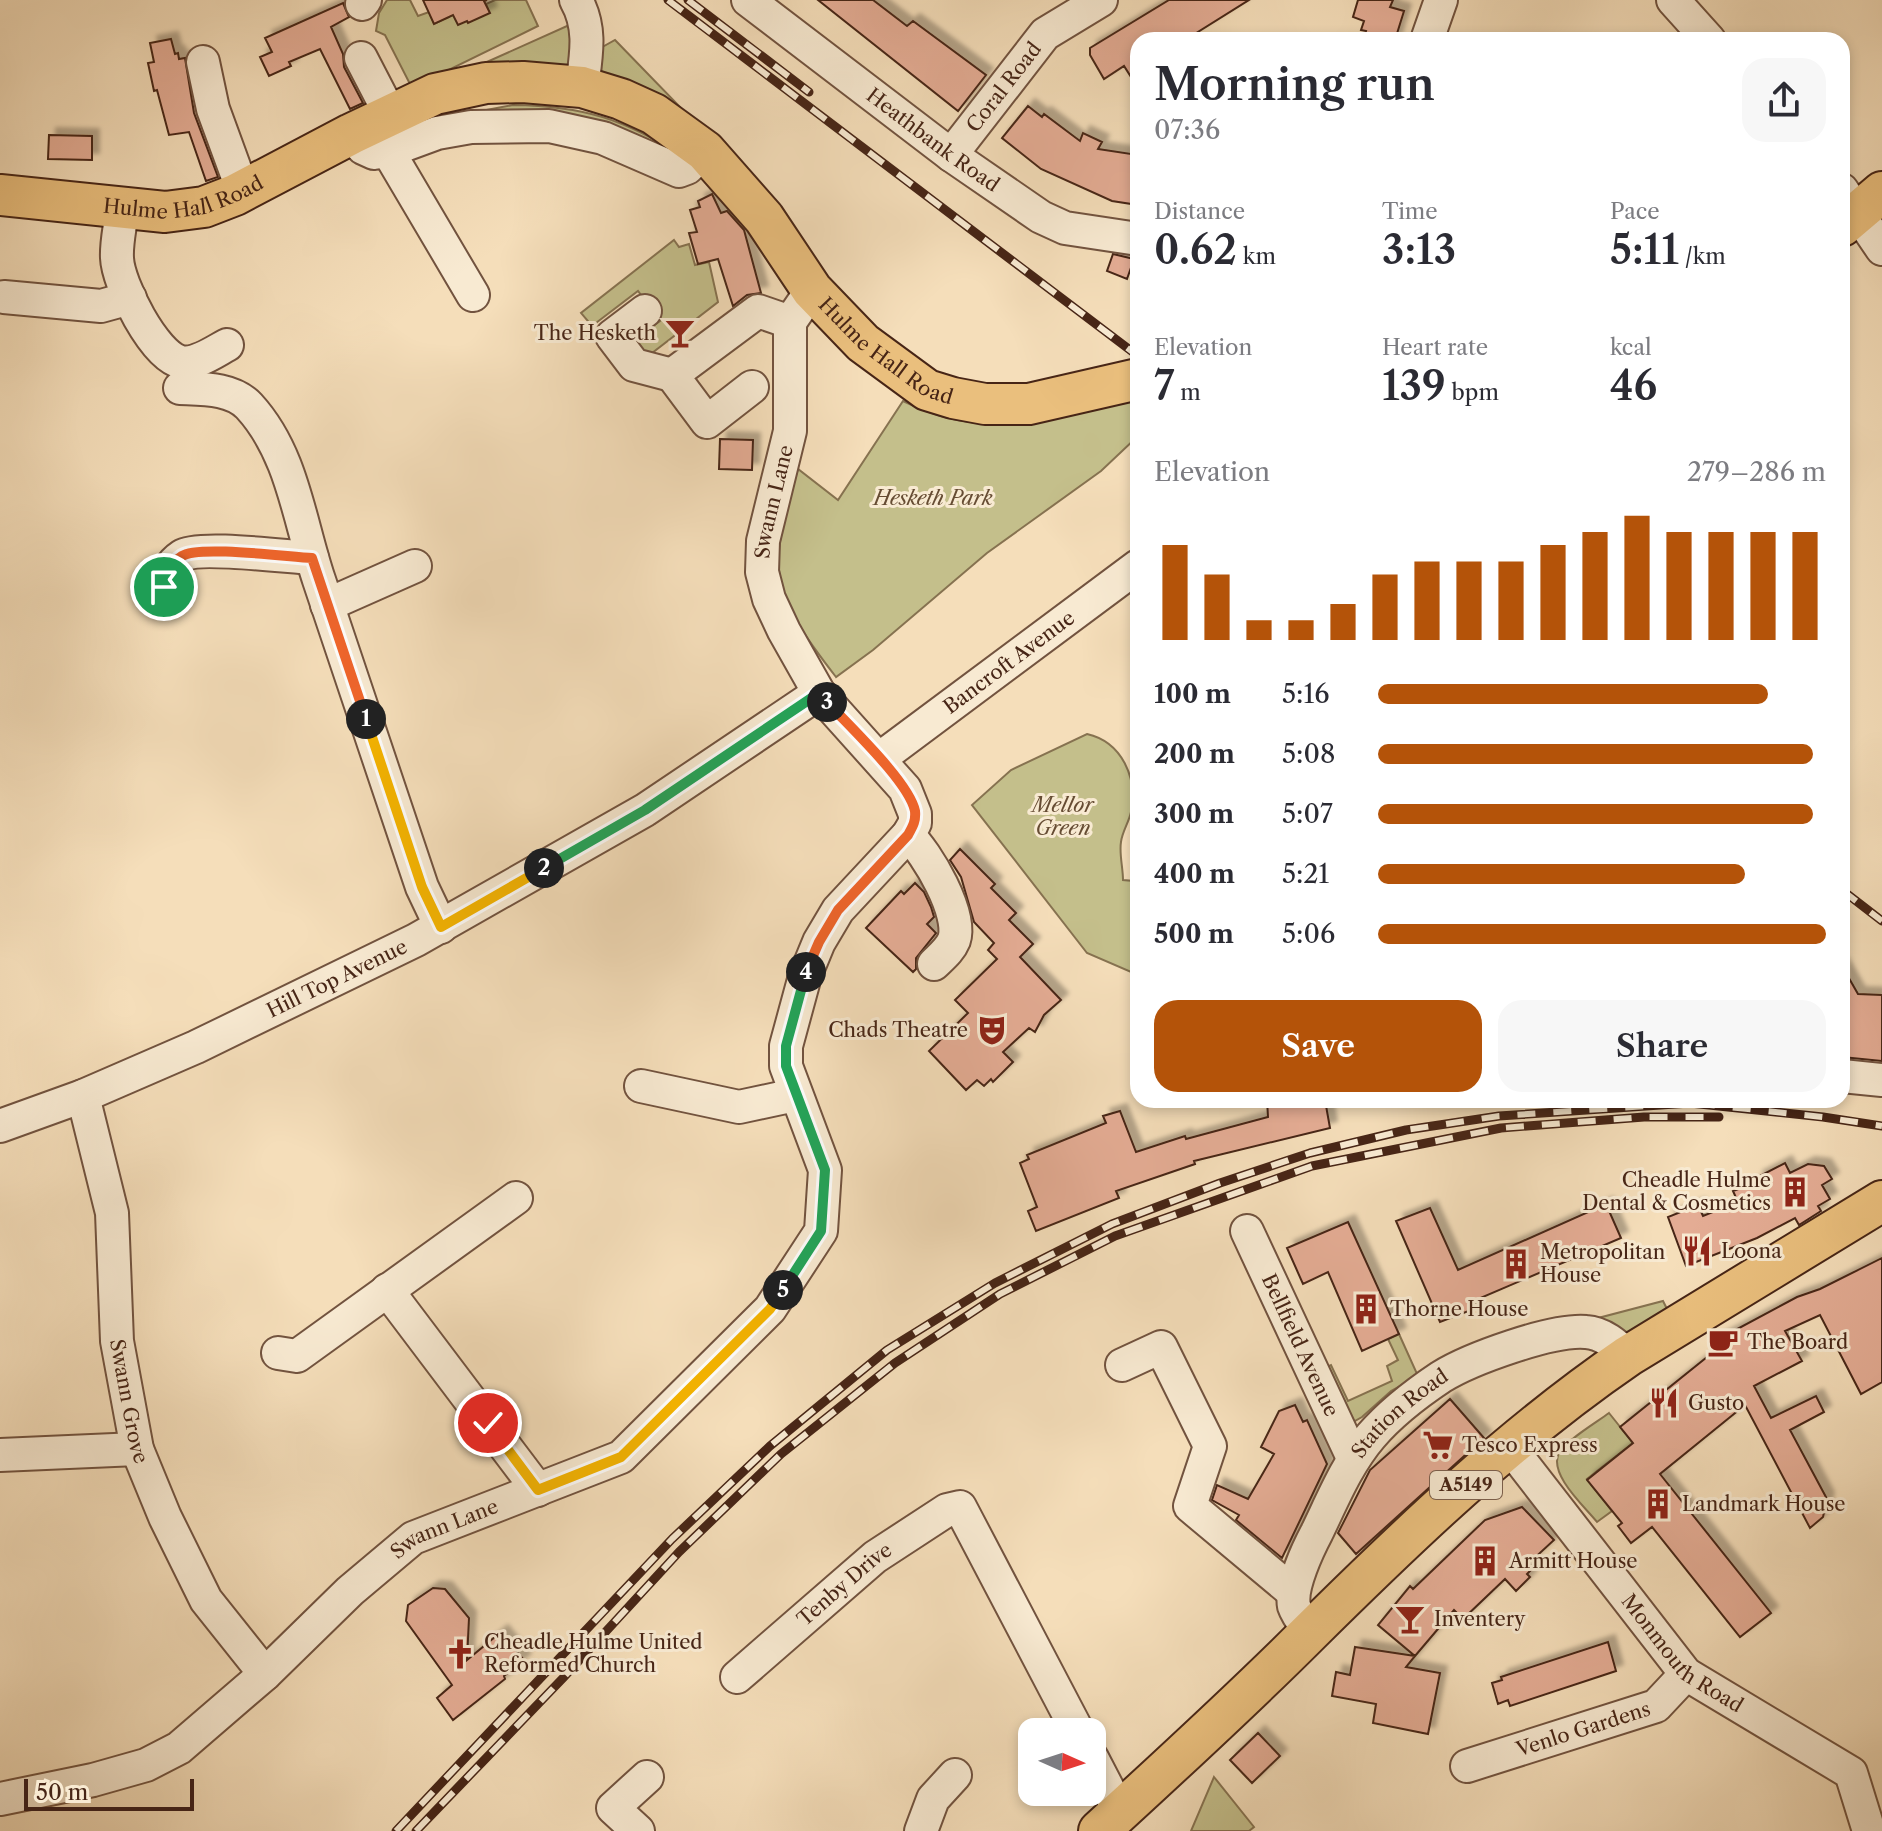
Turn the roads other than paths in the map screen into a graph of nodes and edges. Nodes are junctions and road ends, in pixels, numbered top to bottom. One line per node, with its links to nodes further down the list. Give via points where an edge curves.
1 (576, 0): 10 (street, via 588,35)
2 (748, 0): 13 (street, Heathbank Road)
3 (1101, 0): 13 (street, Coral Road, via 1045,34)
4 (1441, 0): 6 (street)
5 (1673, 0): 7 (street)
6 (1430, 32)
7 (1702, 32)
8 (361, 58): 11 (street)
9 (203, 62): 14 (street, via 213,109)
10 (582, 87): 11 (main road, Hulme Hall Road, via 486,83 435,94); 12 (main road, Hulme Hall Road, via 654,114)
11 (389, 133): 12 (street, Hulme Hall Road, via 549,126 603,138 679,171); 14 (main road, Hulme Hall Road, via 351,134); 20 (street)
12 (705, 151): 23 (main road, Hulme Hall Road, via 764,218)
13 (951, 155): 18 (street, Heathbank Road, via 1058,225)
14 (243, 191): 17 (main road, Hulme Hall Road, via 204,207 165,212)
15 (0, 195): 17 (main road, Hulme Hall Road)
16 (1856, 205): 19 (street)
17 (122, 208): 22 (street, via 116,260)
18 (1130, 238)
19 (1882, 249)
20 (473, 295)
21 (4, 297): 22 (street, via 101,306)
22 (130, 298): 25 (street, via 167,356 183,363)
23 (801, 306): 26 (street, via 758,311); 27 (main road, Hulme Hall Road, via 927,390 953,398 1029,404); 35 (street, Swann Lane, via 790,431 763,541 762,572 784,631)
24 (645, 311): 26 (street, via 612,336 634,365)
25 (227, 345)
26 (672, 375): 28 (street, via 707,422)
27 (1130, 381)
28 (752, 387)
29 (180, 388): 30 (street, via 223,391 248,404 279,451)
30 (312, 558): 33 (street, via 184,554 166,572); 34 (street)
31 (415, 566): 34 (street)
32 (1130, 572): 36 (street, Bancroft Avenue)
33 (164, 587)
34 (327, 605): 38 (street, via 422,887)
35 (819, 693): 36 (street, Swann Lane); 38 (street, Hill Top Avenue, via 645,810)
36 (879, 759): 37 (street, Swann Lane, via 912,801 915,823)
37 (908, 835): 39 (street, via 930,861 955,920 953,941); 43 (street, Swann Lane, via 838,910 819,942 786,1046)
38 (441, 927): 44 (street, Hill Top Avenue)
39 (934, 964)
40 (1850, 1077): 41 (street)
41 (1882, 1080)
42 (641, 1086): 43 (street, via 739,1107)
43 (795, 1095): 57 (street, Swann Lane, via 825,1170 821,1231 813,1244 770,1309 621,1457)
44 (83, 1096): 45 (street, Hill Top Avenue); 54 (street, Swann Grove, via 112,1213 117,1341)
45 (2, 1119)
46 (516, 1198): 49 (street)
47 (1882, 1201): 51 (main road, A5149)
48 (1247, 1231): 56 (street, Bellfield Avenue)
49 (387, 1290): 50 (street, via 297,1356); 57 (street)
50 (278, 1353)
51 (1628, 1356): 53 (main road, A5149); 56 (street, Station Road, via 1609,1340 1587,1332 1547,1336 1508,1348 1443,1376 1400,1409)
52 (1122, 1365): 58 (street, via 1161,1347 1210,1446 1190,1506)
53 (1509, 1446): 59 (main road, A5149); 61 (street, Monmouth Road)
54 (137, 1449): 55 (street); 60 (street, Swann Grove, via 206,1600)
55 (0, 1455)
56 (1353, 1458): 58 (street, Station Road)
57 (538, 1490): 60 (street, Swann Lane, via 413,1538)
58 (1293, 1592): 59 (street, via 1295,1609)
59 (1310, 1632): 68 (main road, A5149)
60 (265, 1674): 67 (street, Swann Lane, via 179,1748 146,1765)
61 (1686, 1674): 64 (street, Venlo Gardens, via 1656,1706); 71 (street, Monmouth Road, via 1851,1773)
62 (737, 1677): 63 (street, Tenby Drive, via 875,1557 966,1502)
63 (1071, 1718)
64 (1467, 1766)
65 (955, 1775): 70 (street, via 933,1799)
66 (647, 1777): 69 (street, via 613,1808)
67 (0, 1799)
68 (1110, 1821)
69 (638, 1831)
70 (921, 1831)
71 (1869, 1831)

